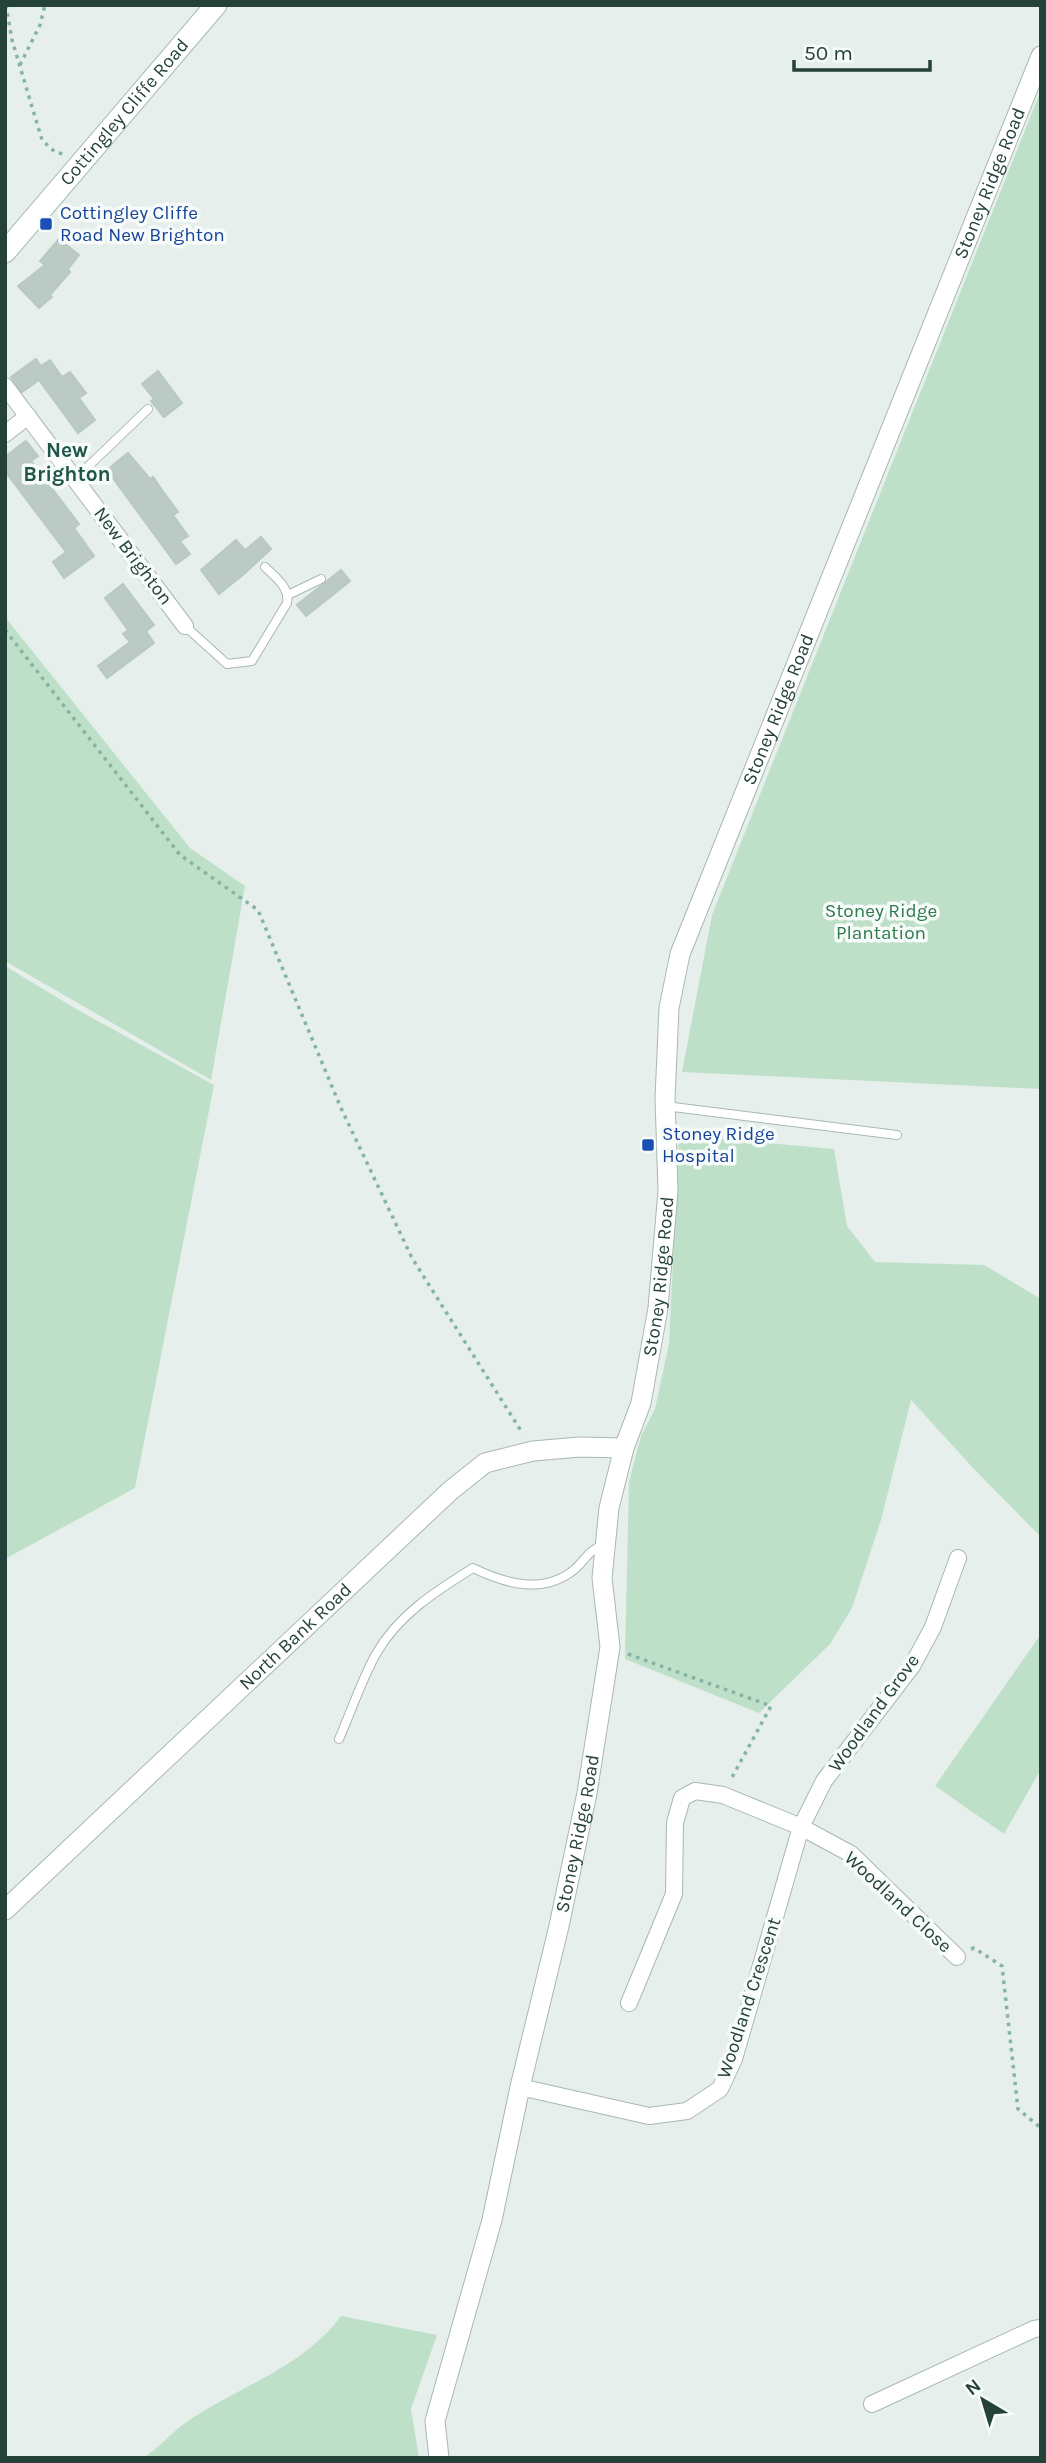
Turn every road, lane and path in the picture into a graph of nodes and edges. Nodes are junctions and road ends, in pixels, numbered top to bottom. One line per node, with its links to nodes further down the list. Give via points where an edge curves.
1 (6, 5): 5 (path)
2 (45, 5): 5 (path)
3 (216, 5): 6 (main road, Cottingley Cliffe Road)
4 (1041, 56): 18 (street, Stoney Ridge Road, via 680,954 669,1009)
5 (20, 67): 6 (path, via 42,140 55,152)
6 (85, 160): 7 (main road, Cottingley Cliffe Road)
7 (5, 252)
8 (5, 386): 10 (street, New Brighton)
9 (148, 409): 12 (lane)
10 (28, 416): 11 (street); 12 (street, New Brighton)
11 (5, 433)
12 (75, 479): 16 (street, New Brighton)
13 (265, 567): 15 (lane)
14 (321, 579): 15 (lane)
15 (288, 595): 16 (lane, via 252,662 228,664)
16 (185, 626)
17 (5, 629): 21 (path, via 180,855 258,911 341,1108 412,1258)
18 (665, 1106): 19 (lane); 20 (street, Stoney Ridge Road, via 668,1191 658,1308 640,1404)
19 (897, 1135)
20 (624, 1448): 21 (street, North Bank Road); 22 (street, Stoney Ridge Road, via 609,1508)
21 (533, 1451): 28 (street, North Bank Road, via 485,1463 450,1491)
22 (606, 1544): 24 (street, Stoney Ridge Road, via 603,1578); 25 (lane, via 592,1549 564,1577 540,1585 495,1579 473,1568 417,1606 376,1654)
23 (958, 1558): 27 (street, Woodland Grove, via 933,1627 912,1666 824,1781)
24 (610, 1647): 26 (path, via 771,1706); 31 (street, Stoney Ridge Road, via 587,1793)
25 (339, 1739)
26 (723, 1795): 27 (street, Woodland Close); 30 (street, via 695,1791 682,1798 675,1823 674,1894)
27 (801, 1827): 29 (street, Woodland Close, via 851,1854); 31 (street, Woodland Crescent, via 734,2059 720,2089 687,2111 649,2116)
28 (5, 1910)
29 (957, 1957): 32 (path, via 974,1948 1002,1966 1018,2109)
30 (629, 2003)
31 (520, 2087): 35 (street, Stoney Ridge Road, via 492,2220 435,2421)
32 (1041, 2128)
33 (1041, 2328): 34 (street)
34 (872, 2404)
35 (439, 2458)

